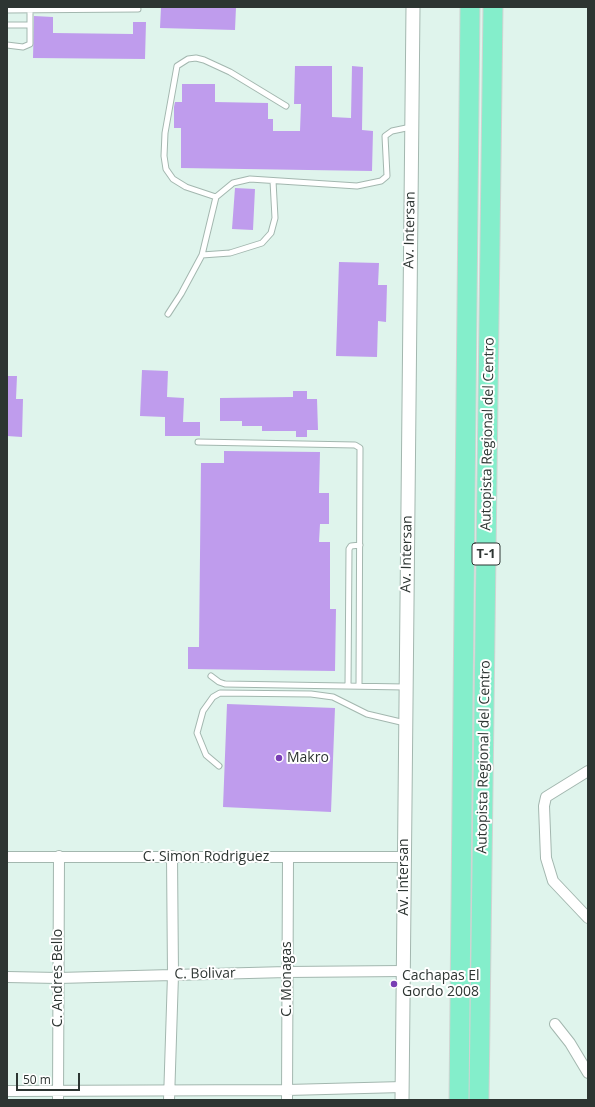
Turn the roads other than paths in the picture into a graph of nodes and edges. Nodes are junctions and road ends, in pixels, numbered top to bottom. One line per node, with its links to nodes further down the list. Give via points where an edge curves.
1 (413, 7): 11 (street, Av. Intersan)
2 (470, 7): 44 (highway, Autopista Regional del Centro / T-1)
3 (494, 7): 45 (highway, Autopista Regional del Centro / T-1)
4 (138, 8): 5 (lane)
5 (30, 9): 6 (lane); 8 (lane)
6 (7, 10)
7 (7, 25): 8 (lane)
8 (30, 25): 9 (lane, via 30,44 23,47)
9 (7, 45)
10 (286, 106): 13 (lane, via 230,72 204,60 188,59 177,66 165,133 166,169 173,180)
11 (412, 127): 12 (lane, via 392,131 385,136 387,176 381,181 357,186); 21 (street, Av. Intersan)
12 (273, 181): 13 (lane, via 250,179 233,183); 14 (lane, via 275,218 271,233 262,243 230,253)
13 (216, 197): 14 (lane)
14 (202, 255): 15 (lane, via 182,294)
15 (168, 314)
16 (198, 442): 17 (lane, via 358,446)
17 (360, 545): 19 (lane, via 351,546 349,549); 20 (lane)
18 (211, 676): 19 (lane, via 226,684)
19 (348, 686): 20 (lane)
20 (359, 686): 21 (lane)
21 (406, 687): 22 (street, Av. Intersan)
22 (405, 723): 23 (lane, via 367,714 333,697 311,694 220,693 206,707 197,733 206,756); 29 (street, Av. Intersan)
23 (219, 766)
24 (588, 771): 30 (street, via 546,797 544,806 546,858 553,881)
25 (59, 856): 26 (street, C. Simon Rodriguez); 27 (street, C. Simon Rodriguez); 35 (street, C. Andres Bello)
26 (172, 856): 28 (street, C. Simon Rodriguez); 33 (street)
27 (7, 857)
28 (288, 857): 29 (street, C. Simon Rodriguez); 32 (street, C. Monagas)
29 (404, 857): 31 (street, Av. Intersan)
30 (588, 918)
31 (403, 971): 32 (street, C. Bolivar); 38 (street, Av. Intersan)
32 (287, 972): 33 (street, C. Bolivar); 41 (street, C. Monagas)
33 (172, 975): 35 (street, C. Bolivar); 40 (street)
34 (7, 977): 35 (street, C. Bolivar)
35 (58, 978): 42 (street, C. Andres Bello)
36 (555, 1024): 37 (street)
37 (588, 1073)
38 (403, 1086): 41 (street); 43 (street, Av. Intersan)
39 (7, 1091): 42 (street)
40 (169, 1095): 41 (street); 42 (street)
41 (287, 1095)
42 (58, 1096)
43 (402, 1100)
44 (459, 1100)
45 (479, 1100)

